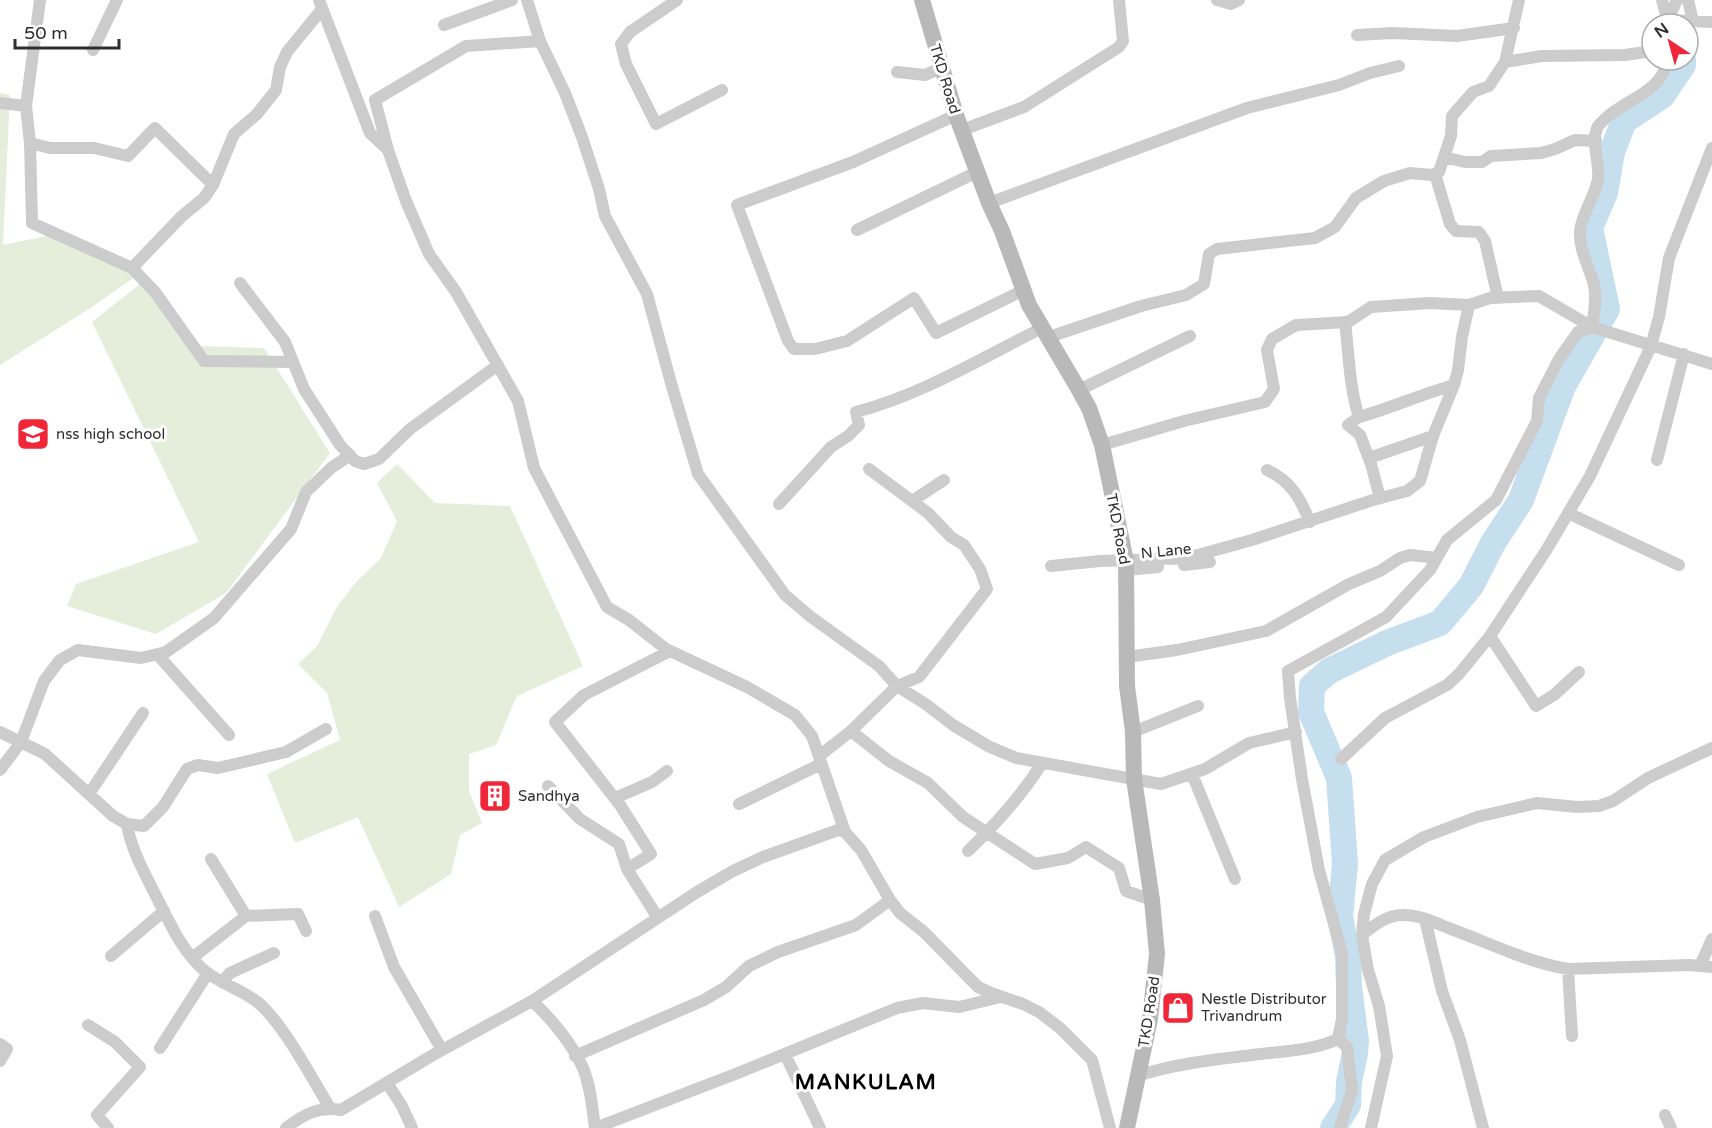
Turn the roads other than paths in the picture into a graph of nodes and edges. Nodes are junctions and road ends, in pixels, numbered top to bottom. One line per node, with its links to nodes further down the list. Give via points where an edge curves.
1 (40, 0): 25 (street)
2 (117, 0): 16 (street)
3 (512, 0): 12 (street)
4 (527, 0): 15 (street)
5 (676, 0): 23 (street, via 630,32 621,44 626,64 656,124)
6 (922, 0): 20 (street, TKD Road)
7 (1119, 0): 26 (street, via 1123,41 1119,47 1024,107)
8 (1217, 0): 9 (street, via 1231,4)
9 (1239, 0)
10 (1519, 0): 13 (street)
11 (320, 4): 30 (street, via 370,133); 34 (street, via 287,51 276,90 234,134)
12 (444, 25)
13 (1514, 28): 14 (street, via 1456,36); 18 (street)
14 (1357, 35)
15 (540, 41): 30 (street, via 466,46 375,100); 77 (street, via 582,137 605,216 647,294 698,474 785,595 879,666)
16 (93, 50)
17 (1640, 53): 18 (street, via 1542,56)
18 (1505, 62): 31 (street, via 1489,86 1473,92 1452,116)
19 (1399, 66): 35 (street, via 1247,108)
20 (941, 68): 21 (street, via 925,75); 26 (street, TKD Road)
21 (897, 72)
22 (1663, 72): 27 (street, via 1643,94 1614,110 1597,128)
23 (722, 90)
24 (0, 103): 25 (street)
25 (26, 106): 28 (street)
26 (959, 122): 32 (street, TKD Road); 39 (street, via 737,206 788,341 794,349 815,349 847,341 914,298 936,333)
27 (1596, 141): 31 (street, via 1575,140 1540,153 1491,156 1482,162); 43 (street, via 1598,178 1580,231 1594,285)
28 (30, 143): 34 (street, via 50,148 94,148 128,156 155,128); 37 (street, via 32,223)
29 (1712, 148): 46 (street, via 1669,258)
30 (388, 150): 50 (street, via 429,254)
31 (1444, 157): 33 (street, via 1440,172)
32 (977, 172): 35 (street, TKD Road); 36 (street)
33 (1435, 174): 40 (street, via 1450,224 1456,231 1479,232 1485,241); 44 (street, via 1410,172 1384,181 1356,198 1335,227 1316,238 1217,249 1209,254 1204,284 1186,295)
34 (213, 185): 37 (street)
35 (989, 203): 39 (street, TKD Road)
36 (857, 230)
37 (132, 268): 48 (street, via 155,292 204,361)
38 (240, 283): 48 (street, via 285,342)
39 (1024, 290): 44 (street, TKD Road)
40 (1498, 298): 41 (street); 43 (street, via 1539,296)
41 (1469, 305): 42 (street, via 1371,307); 51 (street)
42 (1345, 322): 53 (street, via 1350,380); 55 (street, via 1296,325 1272,339 1267,350 1274,389 1264,402)
43 (1592, 327): 46 (street); 67 (street, via 1578,332 1559,359 1539,398 1537,421 1496,500 1447,540)
44 (1045, 333): 52 (street, TKD Road); 64 (street, via 856,412 859,425 831,447)
45 (1190, 336): 52 (street)
46 (1650, 346): 47 (street); 65 (street, via 1590,476)
47 (1684, 354): 49 (street); 58 (street)
48 (293, 362): 56 (street, via 304,389)
49 (1712, 363)
50 (498, 365): 56 (street, via 410,429 379,459 364,464); 73 (street, via 518,401 534,468 607,607)
51 (1454, 385): 53 (street); 54 (street)
52 (1079, 390): 55 (street, TKD Road)
53 (1359, 417): 57 (street, via 1348,425 1360,435)
54 (1433, 436): 57 (street); 62 (street, via 1420,481 1407,491)
55 (1102, 445): 71 (street, TKD Road)
56 (350, 455): 74 (street, via 306,492 291,529 214,618 166,652)
57 (1369, 458): 62 (street)
58 (1657, 460)
59 (869, 470): 63 (street)
60 (1267, 470): 66 (street, via 1282,477 1302,502)
61 (944, 480): 63 (street)
62 (1380, 498): 66 (street)
63 (912, 501): 77 (street, via 964,545 981,569 987,589 920,677)
64 (779, 504)
65 (1568, 513): 69 (street); 72 (street)
66 (1310, 522): 71 (street, via 1187,558)
67 (1437, 558): 75 (street, via 1400,558 1266,631); 84 (street, via 1386,617 1288,671)
68 (1210, 562): 71 (street, N Lane)
69 (1679, 565)
70 (1052, 566): 71 (street, via 1100,561)
71 (1126, 566): 75 (street, TKD Road)
72 (1490, 636): 76 (street, via 1536,706); 88 (street, via 1447,685 1385,718)
73 (670, 651): 89 (street, via 747,687 795,715 812,736); 97 (street, via 584,695 555,722)
74 (157, 654): 85 (street); 86 (street, via 141,658 78,650 60,660 44,681)
75 (1127, 657): 83 (street, TKD Road)
76 (1579, 672)
77 (897, 686): 81 (street); 90 (street, via 988,746)
78 (1198, 706): 83 (street)
79 (143, 713): 96 (street)
80 (326, 729): 99 (street, via 286,752 218,768 198,765 187,769 164,807 144,826)
81 (851, 731): 89 (street); 101 (street, via 889,761 928,783 963,817)
82 (0, 732): 86 (street)
83 (1133, 732): 94 (street, TKD Road)
84 (1296, 732): 93 (street, via 1249,743); 127 (street, via 1318,870 1342,953 1342,1019)
85 (229, 735)
86 (21, 742): 91 (street); 96 (street, via 45,754)
87 (1712, 748): 114 (street, via 1599,806 1537,803 1477,817 1424,837 1385,860 1372,884)
88 (1341, 759)
89 (820, 760): 98 (street); 100 (street)
90 (1042, 764): 94 (street); 101 (street)
91 (0, 770)
92 (667, 771): 97 (street)
93 (1192, 774): 94 (street, via 1161,784); 105 (street)
94 (1134, 779): 107 (street, TKD Road)
95 (548, 786): 104 (street, via 580,819 620,844)
96 (89, 794): 99 (street)
97 (615, 798): 104 (street, via 651,854)
98 (739, 804)
99 (127, 824): 108 (street, via 132,847)
100 (844, 832): 106 (street, via 861,850); 111 (street, via 827,834 733,871)
101 (987, 832): 102 (street); 107 (street, via 1035,864 1068,858 1086,847 1119,868 1126,891)
102 (968, 850)
103 (211, 860): 109 (street)
104 (627, 869): 111 (street)
105 (1235, 879)
106 (890, 900): 123 (street, via 978,987); 132 (street, via 856,926 778,952 749,966 704,1000)
107 (1152, 900): 134 (street, TKD Road, via 1157,954 1150,1019)
108 (164, 911): 117 (street); 118 (street)
109 (246, 916): 113 (street, via 298,914); 118 (street)
110 (375, 916): 130 (street, via 394,967)
111 (658, 918): 124 (street)
112 (1425, 919): 114 (street, via 1402,915 1377,922); 120 (street, via 1503,950); 147 (street)
113 (306, 931)
114 (1362, 935): 146 (street, via 1387,1056)
115 (1712, 939): 119 (street)
116 (274, 953): 122 (street, via 230,973)
117 (111, 956)
118 (192, 958): 121 (street)
119 (1706, 967): 120 (street)
120 (1568, 969): 126 (street)
121 (208, 973): 122 (street); 129 (street)
122 (222, 982): 136 (street, via 261,1005)
123 (1002, 997): 131 (street, via 959,1007 923,1003 897,1008); 143 (street, via 1039,1012 1092,1060)
124 (532, 1001): 130 (street); 132 (street, via 546,1014)
125 (88, 1025): 138 (street, via 116,1042 140,1067 97,1115)
126 (1572, 1036)
127 (1338, 1039): 134 (street, via 1324,1046 1200,1061); 145 (street, via 1347,1047 1352,1090)
128 (0, 1044): 133 (street, via 7,1049)
129 (160, 1048)
130 (442, 1050): 135 (street)
131 (785, 1054): 141 (street); 142 (street)
132 (575, 1056): 141 (street, via 586,1077)
133 (0, 1061)
134 (1137, 1076): 144 (street, TKD Road)
135 (387, 1083): 136 (street, via 341,1110); 140 (street)
136 (330, 1108): 139 (street, via 317,1109)
137 (1665, 1115): 148 (street)
138 (108, 1128)
139 (286, 1128)
140 (411, 1128)
141 (595, 1128)
142 (820, 1128)
143 (1110, 1128)
144 (1127, 1128)
145 (1340, 1128)
146 (1371, 1128)
147 (1483, 1128)
148 (1671, 1128)

